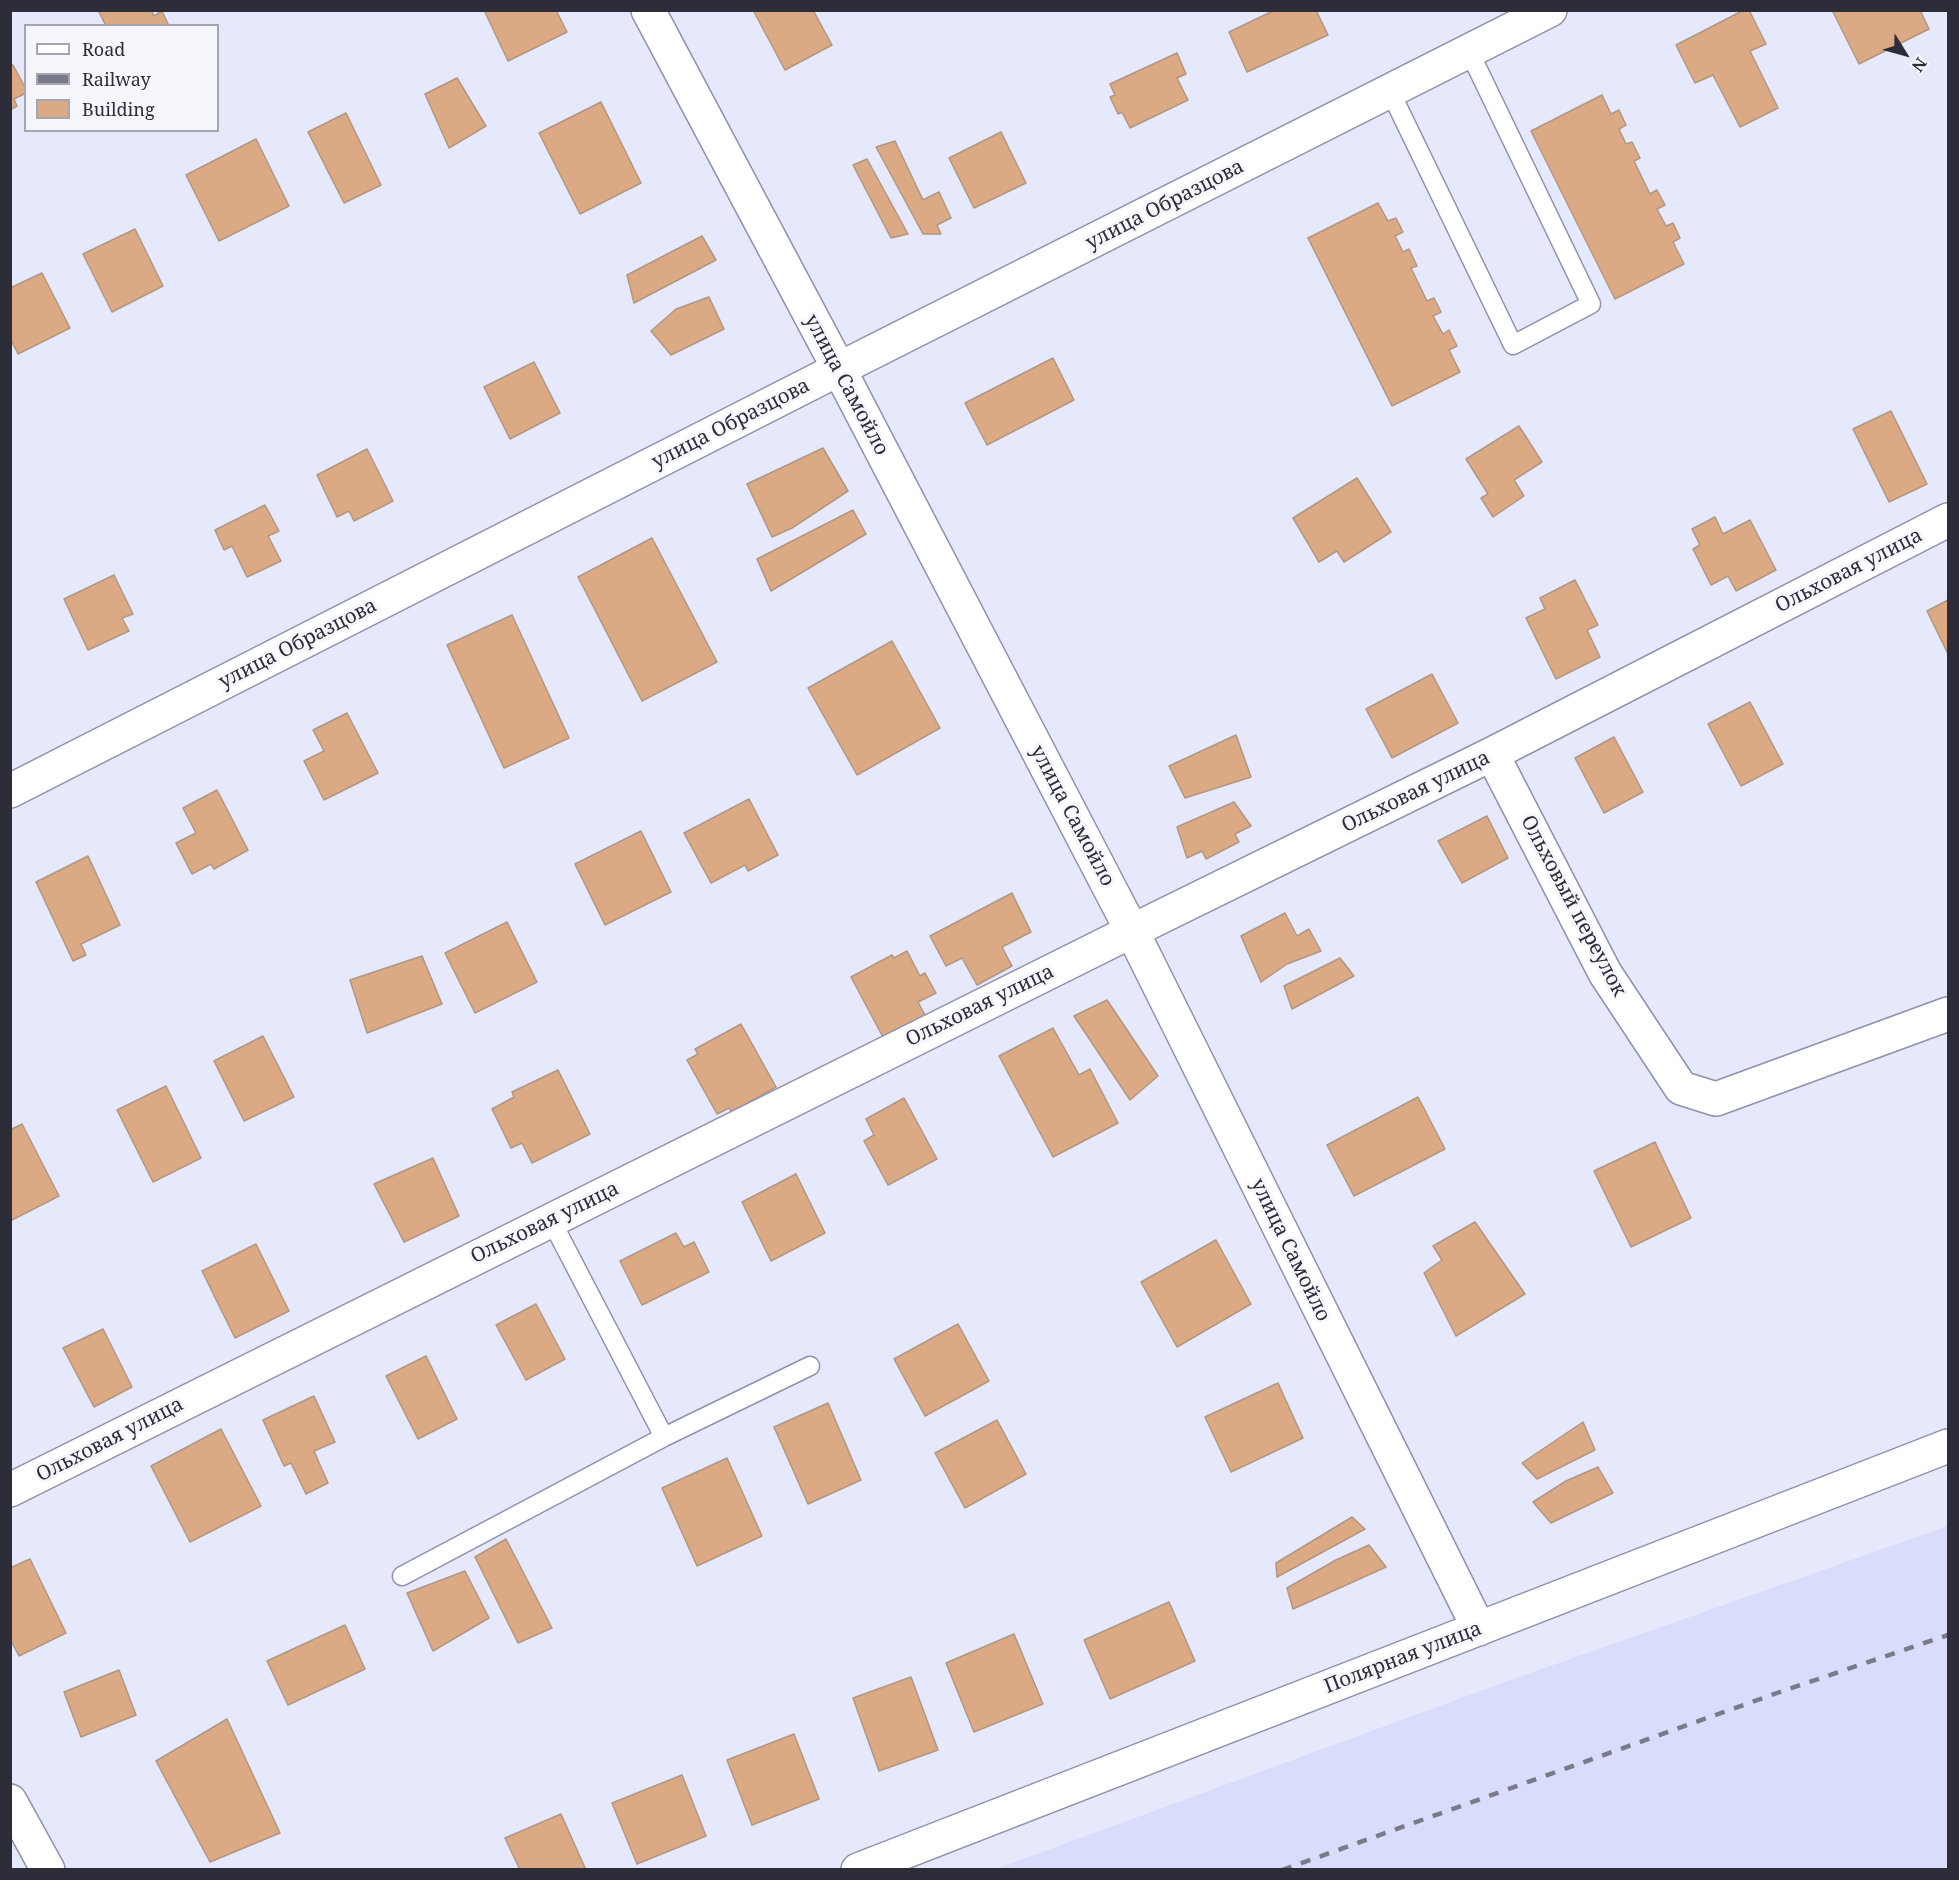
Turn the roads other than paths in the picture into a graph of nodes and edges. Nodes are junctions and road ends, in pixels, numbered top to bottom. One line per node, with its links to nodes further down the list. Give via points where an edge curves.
1 (648, 10): 5 (street, улица Самойло)
2 (1549, 11): 3 (street, улица Образцова)
3 (1469, 51): 4 (street, улица Образцова); 4 (lane, via 1591,304 1514,345)
4 (1390, 91): 5 (street, улица Образцова)
5 (839, 369): 8 (street, улица Образцова); 9 (street, улица Самойло)
6 (1948, 520): 7 (street, Ольховая улица)
7 (1492, 754): 9 (street, Ольховая улица); 10 (street, Ольховый переулок, via 1605,973 1681,1088 1716,1099)
8 (10, 791)
9 (1132, 931): 11 (street, Ольховая улица); 17 (street, улица Самойло)
10 (1948, 1014)
11 (551, 1220): 13 (lane); 15 (street, Ольховая улица)
12 (810, 1366): 13 (lane)
13 (664, 1437): 16 (lane)
14 (1948, 1446): 17 (street, Полярная улица)
15 (10, 1490)
16 (402, 1576)
17 (1479, 1629): 20 (street, Полярная улица)
18 (10, 1801): 19 (street)
19 (48, 1869)
20 (858, 1869)

